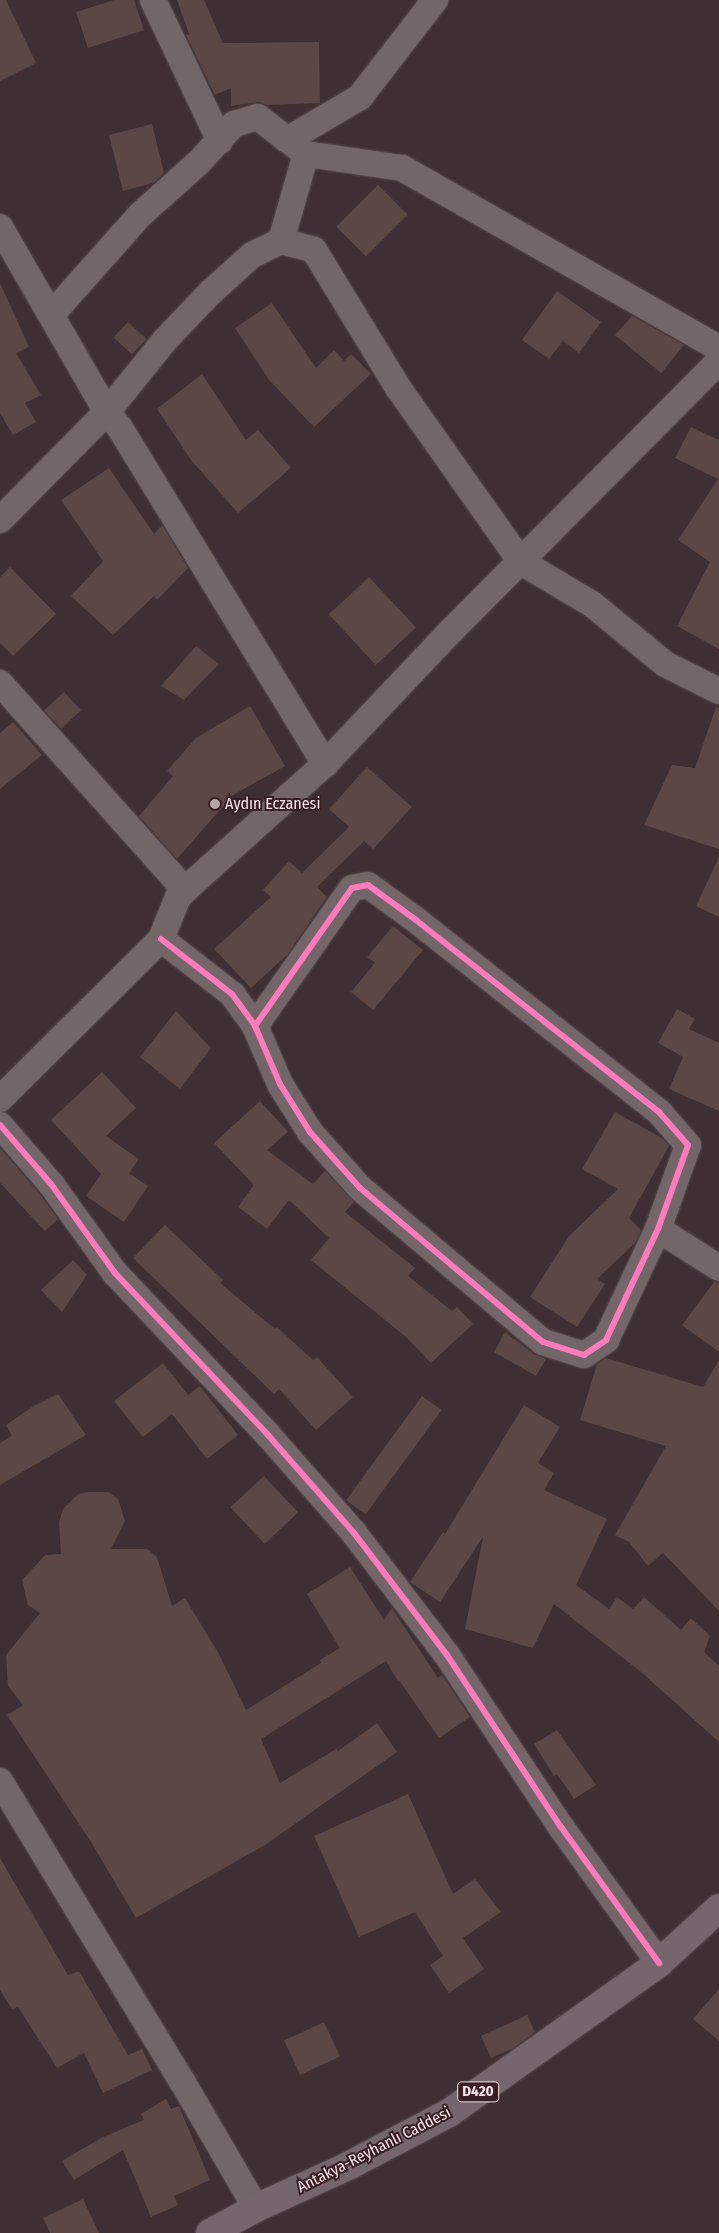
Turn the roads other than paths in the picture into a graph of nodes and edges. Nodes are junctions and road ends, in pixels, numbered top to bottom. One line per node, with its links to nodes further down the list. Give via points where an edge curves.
1 (153, 0): 3 (street)
2 (435, 0): 4 (street, via 360,97)
3 (220, 141): 4 (street, via 234,124 258,117); 7 (street, via 140,215)
4 (297, 147): 6 (street); 8 (street, via 402,168)
5 (0, 227): 7 (street)
6 (281, 241): 10 (street, via 252,255 211,292 165,340); 12 (street, via 314,250 399,389)
7 (52, 314): 10 (street)
8 (719, 348)
9 (719, 361): 12 (street)
10 (107, 412): 11 (street); 15 (street, via 120,428)
11 (0, 520)
12 (521, 562): 14 (street, via 592,604 665,664); 15 (street)
13 (0, 683): 16 (street)
14 (719, 691)
15 (325, 764): 16 (street)
16 (185, 890): 17 (street, via 178,897)
17 (161, 939): 18 (street, via 232,994); 19 (street)
18 (255, 1026): 21 (street, via 280,1084 310,1132 360,1188 543,1342 584,1355 606,1340); 21 (street, via 352,888 368,885 658,1112 688,1145)
19 (0, 1099)
20 (0, 1125): 25 (street, via 51,1184 115,1273 268,1435 354,1533 447,1655 561,1827)
21 (658, 1228): 22 (street)
22 (719, 1268)
23 (0, 1781): 26 (street)
24 (719, 1908): 25 (main road, Antakya-Reyhanlı Caddesi / D420)
25 (659, 1962): 26 (main road, Antakya-Reyhanlı Caddesi / D420, via 449,2114 348,2166)
26 (256, 2208): 27 (main road, Antakya-Reyhanlı Caddesi / D420)
27 (210, 2233)

